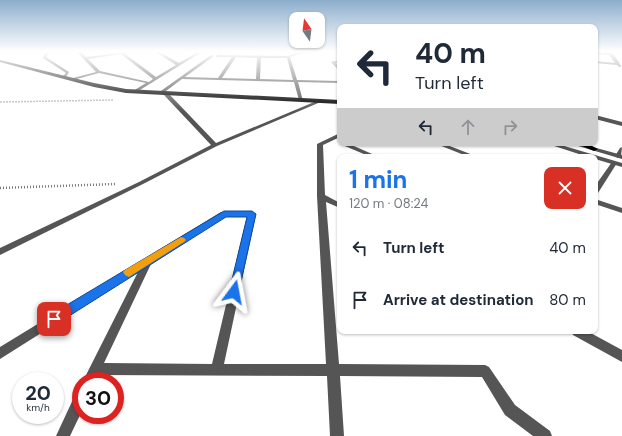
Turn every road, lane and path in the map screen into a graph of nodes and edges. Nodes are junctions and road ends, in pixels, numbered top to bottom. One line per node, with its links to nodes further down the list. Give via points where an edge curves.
1 (45, 71): 10 (highway)
2 (66, 71): 10 (street, via 68,73)
3 (146, 71): 13 (street)
4 (169, 71): 13 (street)
5 (190, 71): 11 (street)
6 (224, 71): 14 (street)
7 (258, 71): 15 (street)
8 (292, 71): 16 (street)
9 (99, 72): 12 (street); 18 (street)
10 (65, 76): 12 (highway)
11 (181, 78): 14 (street); 20 (street)
12 (74, 79): 19 (highway, via 107,89)
13 (156, 79): 18 (street)
14 (219, 79): 15 (street)
15 (258, 80): 16 (street)
16 (294, 81): 17 (street); 22 (street)
17 (337, 82)
18 (150, 83): 19 (street)
19 (135, 92): 20 (highway)
20 (163, 94): 22 (highway); 29 (street)
21 (116, 100): 24 (path)
22 (301, 100): 23 (highway)
23 (321, 101): 25 (highway); 29 (street)
24 (0, 102)
25 (337, 102)
26 (598, 118): 27 (street)
27 (622, 124)
28 (337, 140): 47 (street, via 320,144)
29 (215, 145): 51 (street)
30 (351, 146): 36 (street)
31 (445, 146): 37 (street)
32 (561, 146): 38 (street)
33 (577, 146): 38 (street)
34 (583, 146): 38 (highway)
35 (622, 149): 41 (street)
36 (369, 154)
37 (467, 154)
38 (594, 154)
39 (598, 154): 41 (street)
40 (598, 156): 42 (street)
41 (620, 156)
42 (614, 163): 43 (street); 45 (street)
43 (622, 165)
44 (117, 184): 46 (path)
45 (598, 187)
46 (0, 188)
47 (321, 196): 49 (street); 58 (street)
48 (598, 202): 50 (street)
49 (337, 204)
50 (622, 211)
51 (0, 252)
52 (148, 260): 54 (street); 56 (street); 57 (street, via 224,214 252,214)
53 (582, 334): 55 (street)
54 (0, 353)
55 (622, 356)
56 (95, 369): 57 (street); 59 (street)
57 (217, 370): 58 (street)
58 (334, 370): 62 (street); 63 (street, via 485,371 510,410)
59 (94, 372)
60 (72, 417): 61 (street)
61 (63, 436)
62 (337, 436)
63 (545, 436)

